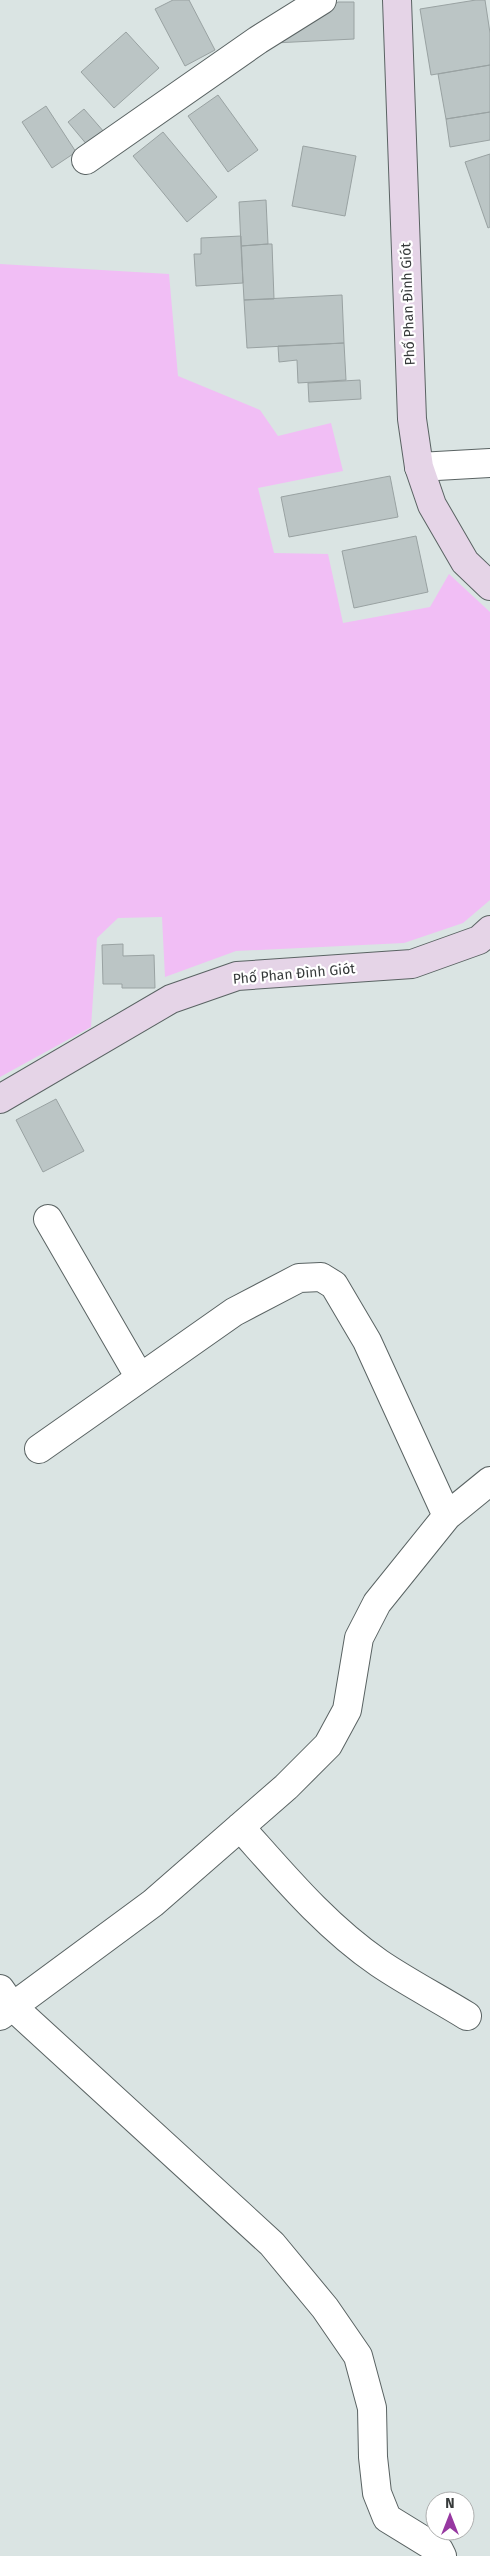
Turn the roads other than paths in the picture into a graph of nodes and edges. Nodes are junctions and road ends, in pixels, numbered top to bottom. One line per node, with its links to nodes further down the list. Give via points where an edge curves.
1 (322, 0): 3 (street, via 258,40)
2 (397, 0): 5 (street, Phố Phan Đình Giót, via 412,419)
3 (86, 160)
4 (490, 463): 5 (street)
5 (418, 467): 6 (street, Phố Phan Đình Giót, via 432,505 465,562)
6 (490, 586)
7 (490, 930): 8 (street, Phố Phan Đình Giót, via 479,940 412,964 228,979 171,999)
8 (0, 1099)
9 (48, 1219): 10 (street)
10 (140, 1378): 11 (street); 13 (street, via 234,1312 279,1286 298,1278 321,1277 334,1285 367,1341)
11 (39, 1449)
12 (490, 1481): 13 (street)
13 (447, 1516): 14 (street, via 377,1603 359,1638 347,1710 328,1745)
14 (240, 1827): 15 (street, via 153,1903); 16 (street, via 301,1896 343,1934 378,1962)
15 (4, 2004): 17 (street, via 272,2244 324,2308 358,2356 372,2408 377,2493 387,2518 439,2550)
16 (467, 2016)
17 (442, 2556)

